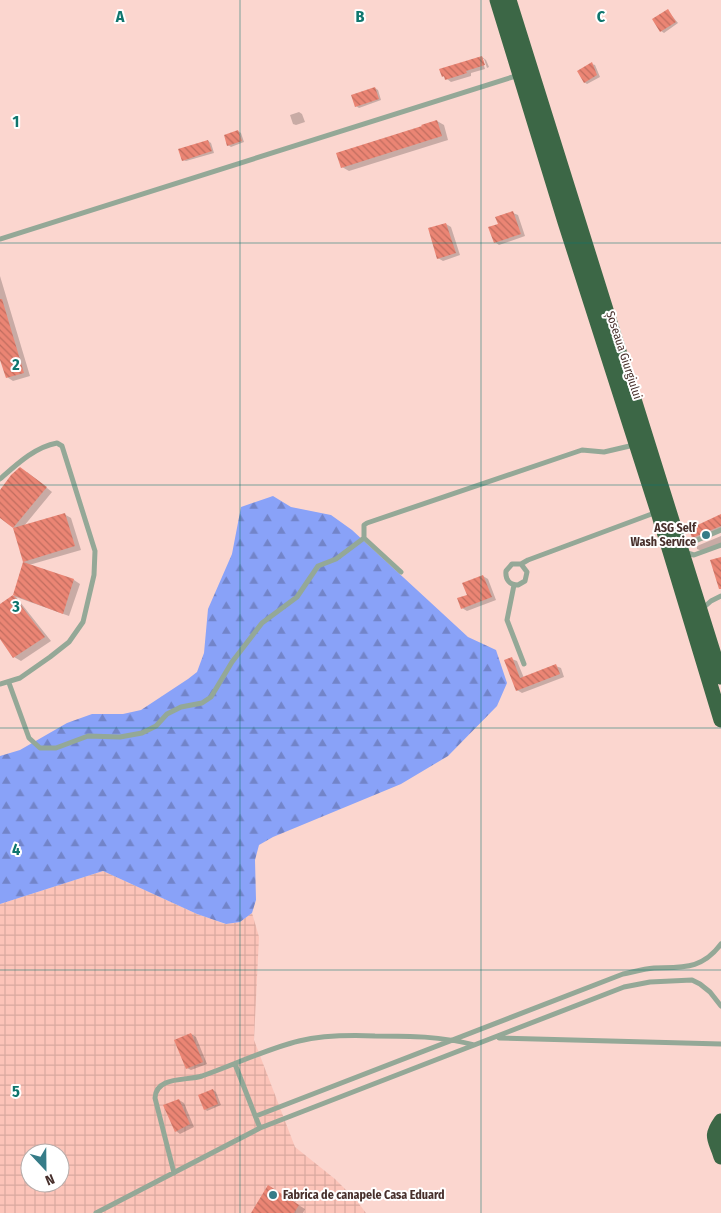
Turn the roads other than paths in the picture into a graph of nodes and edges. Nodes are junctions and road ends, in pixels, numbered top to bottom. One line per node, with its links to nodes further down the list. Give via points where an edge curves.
1 (497, 0): 3 (highway, Șoseaua Giurgiului)
2 (509, 0): 11 (highway, Șoseaua Giurgiului)
3 (521, 75): 4 (lane); 5 (highway, Șoseaua Giurgiului)
4 (0, 239)
5 (637, 444): 7 (highway, Șoseaua Giurgiului); 9 (lane, via 604,452 582,450 382,517 364,526)
6 (0, 478): 19 (lane, via 48,444 62,446 95,551 94,575 83,622 69,642)
7 (658, 512): 12 (lane); 21 (highway, Șoseaua Giurgiului)
8 (721, 530): 11 (lane)
9 (364, 538): 13 (lane); 19 (lane, via 336,559 318,566 297,597 262,623 232,662 211,697 168,714 156,726 142,733 120,737 88,736 56,748 40,748 30,738)
10 (721, 544): 11 (lane, via 694,556)
11 (681, 549): 16 (highway, Șoseaua Giurgiului)
12 (521, 564): 14 (lane, via 526,568 527,576 522,584); 14 (lane, via 512,564 506,571 506,578)
13 (401, 572)
14 (514, 585): 17 (lane, via 507,620)
15 (721, 596): 16 (lane, via 710,601)
16 (701, 611): 18 (highway, Șoseaua Giurgiului)
17 (524, 664)
18 (721, 677)
19 (9, 683): 20 (lane)
20 (0, 684)
21 (721, 720)
22 (721, 944): 25 (lane, via 709,958 695,965 622,974)
23 (721, 1006): 24 (lane, via 710,992 692,980 650,982 624,987)
24 (494, 1038): 26 (lane); 27 (lane)
25 (452, 1039): 27 (lane); 28 (lane, via 348,1035 315,1038 284,1045); 29 (lane)
26 (721, 1044)
27 (474, 1045): 30 (lane)
28 (235, 1064): 31 (lane); 35 (lane, via 200,1077 158,1086 155,1098)
29 (299, 1100): 30 (lane); 31 (lane)
30 (303, 1111): 33 (lane)
31 (256, 1116): 33 (lane)
32 (721, 1122): 34 (highway, via 714,1136)
33 (260, 1128): 35 (lane)
34 (720, 1153)
35 (174, 1173): 36 (lane)
36 (96, 1213)

